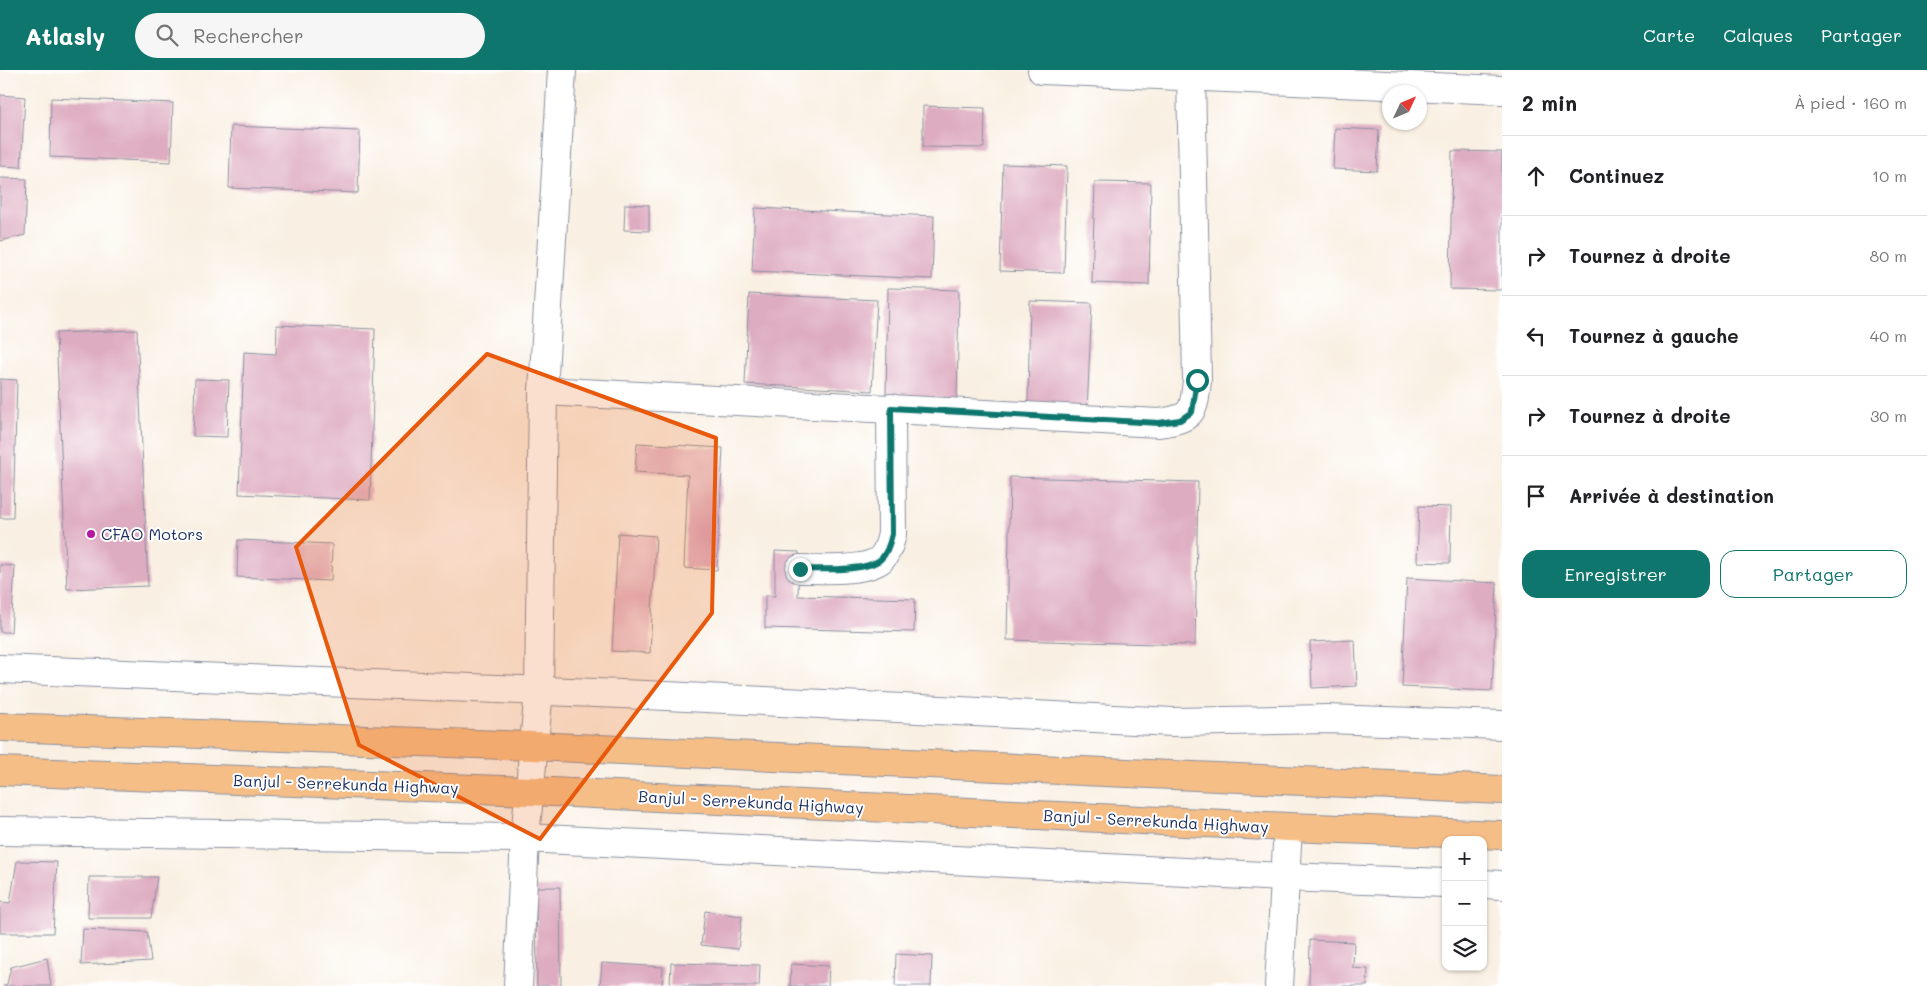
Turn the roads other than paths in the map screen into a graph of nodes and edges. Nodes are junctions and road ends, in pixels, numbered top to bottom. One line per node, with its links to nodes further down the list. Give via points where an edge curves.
1 (562, 70): 5 (street)
2 (1042, 70): 3 (street)
3 (1191, 76): 4 (street); 6 (street, via 1197,380 1192,412 1180,420 1159,423)
4 (1502, 90)
5 (543, 391): 6 (street); 9 (street)
6 (891, 408): 7 (street, via 892,534 887,549 881,558 866,565)
7 (800, 569)
8 (0, 669): 9 (street)
9 (539, 691): 10 (street, via 1173,722 1326,719); 12 (street)
10 (1502, 725)
11 (0, 727): 12 (highway)
12 (533, 746): 14 (highway); 15 (street)
13 (0, 771): 15 (highway, Banjul - Serrekunda Highway)
14 (1502, 790)
15 (531, 791): 16 (highway, Banjul - Serrekunda Highway); 19 (street)
16 (1288, 828): 18 (highway, Banjul - Serrekunda Highway); 20 (street)
17 (0, 831): 19 (street)
18 (1502, 835)
19 (525, 838): 20 (street); 24 (street)
20 (1284, 877): 21 (street); 25 (street)
21 (1442, 883)
22 (1487, 884): 23 (street)
23 (1502, 885)
24 (518, 986)
25 (1279, 986)

